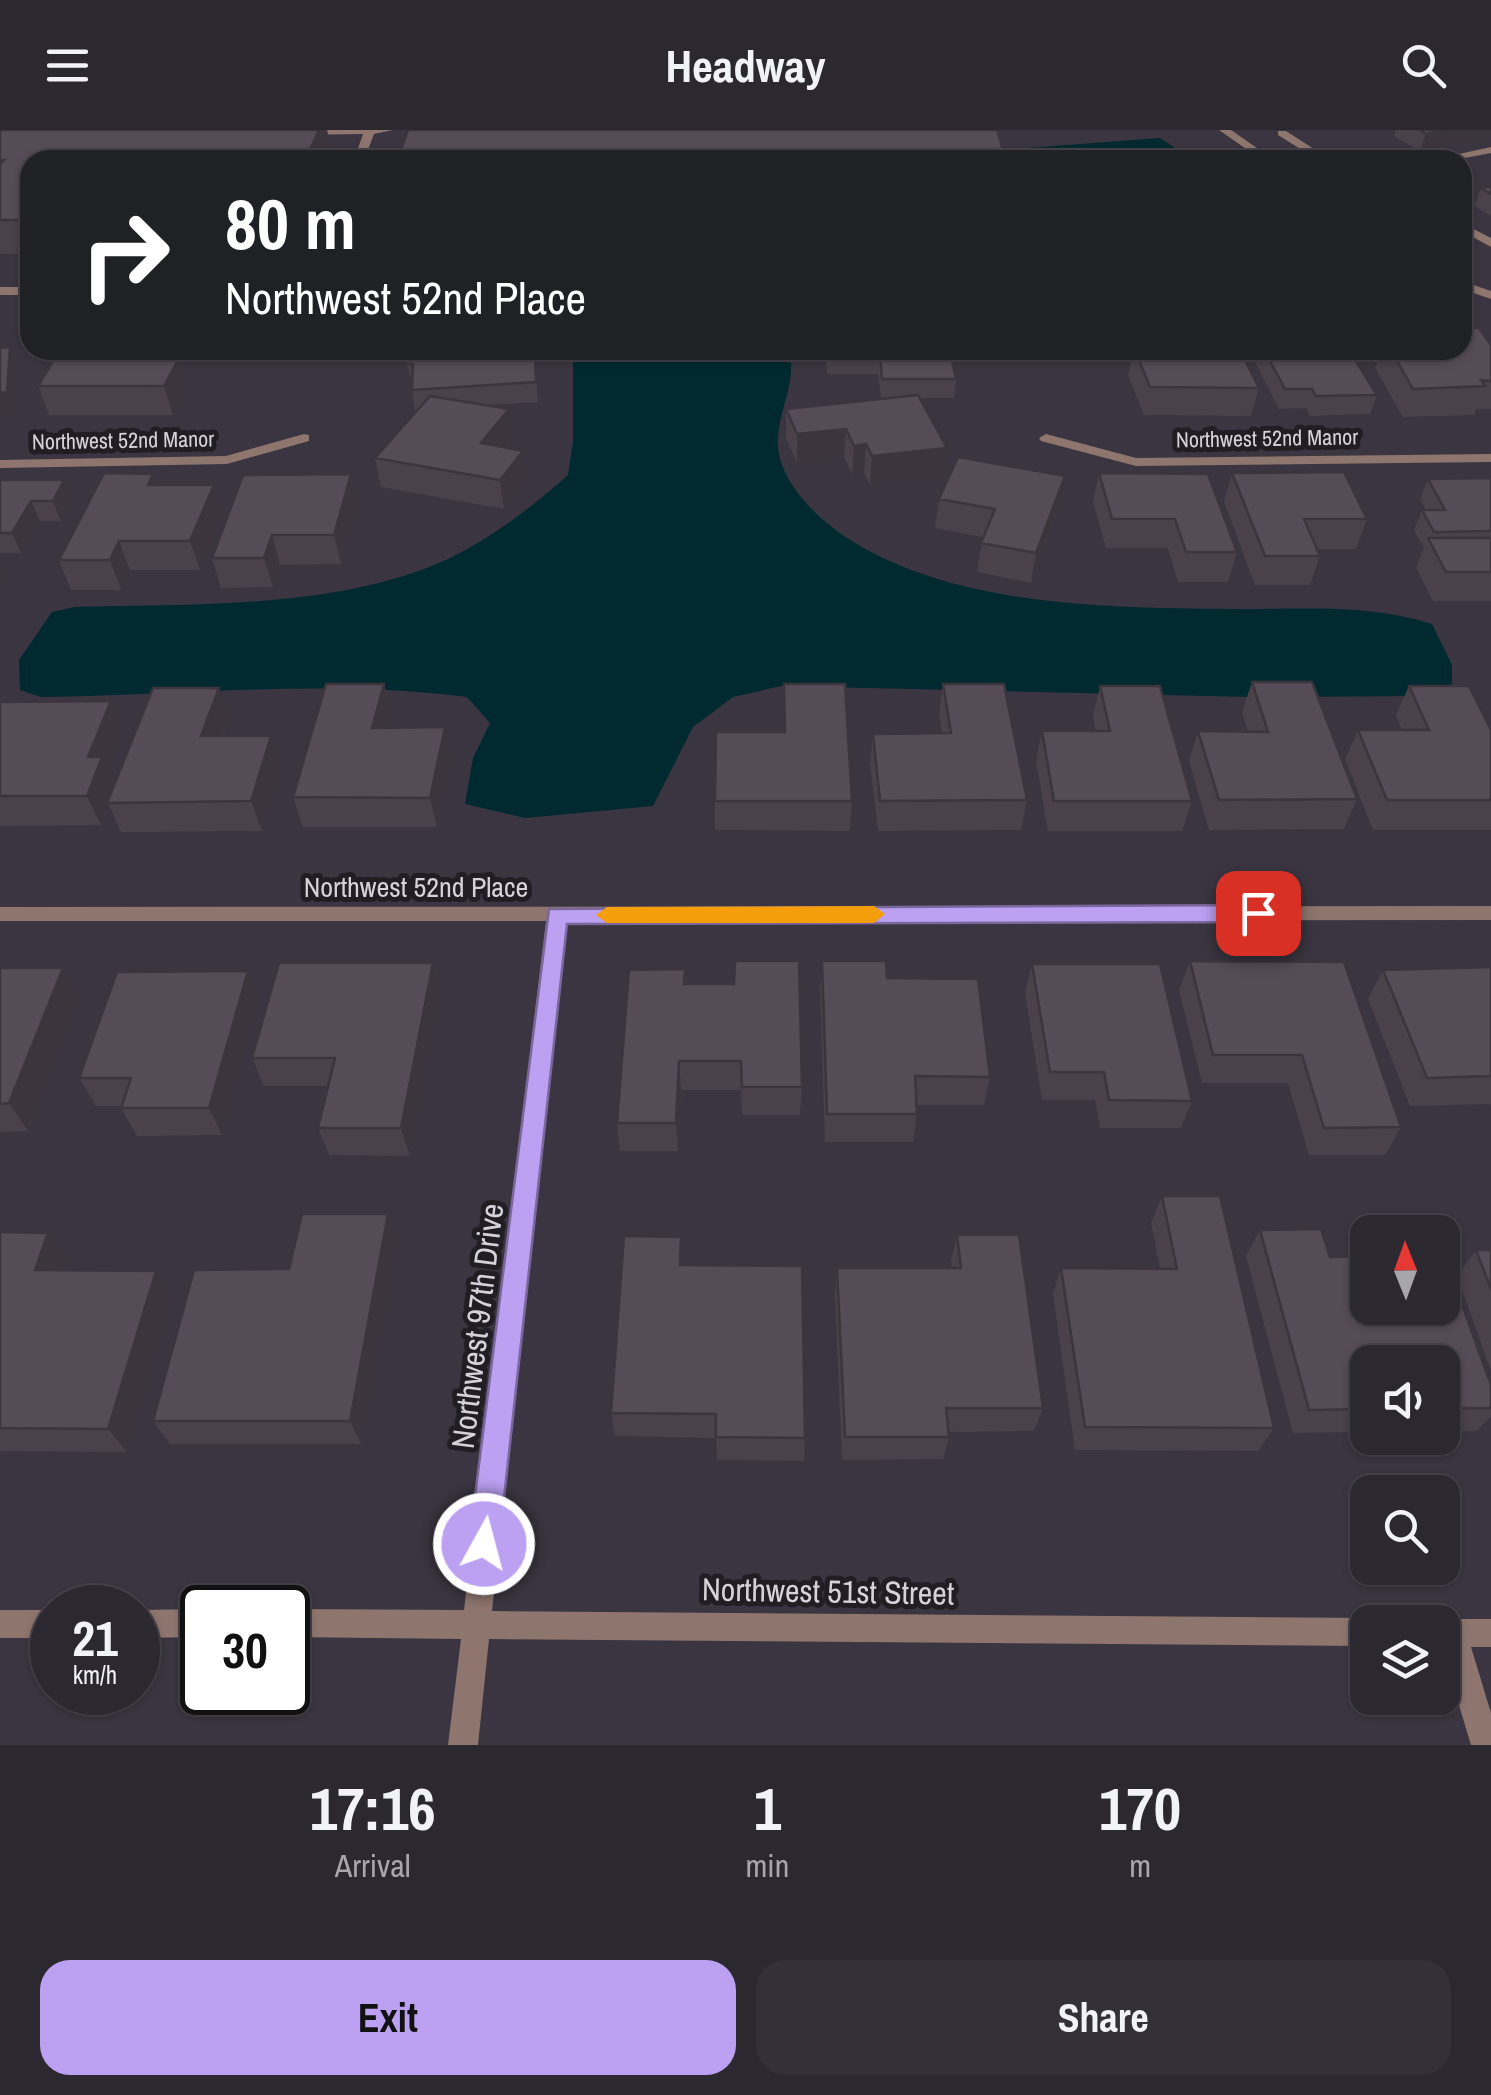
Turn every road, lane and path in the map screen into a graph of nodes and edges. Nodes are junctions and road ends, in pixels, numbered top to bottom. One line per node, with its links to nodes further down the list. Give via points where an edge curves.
1 (388, 130): 3 (street)
2 (1224, 130): 7 (street)
3 (369, 133): 5 (street); 6 (street)
4 (1282, 133): 8 (street)
5 (296, 134)
6 (363, 150)
7 (1254, 150)
8 (1310, 150)
9 (304, 438): 12 (street, Northwest 52nd Manor, via 228,460)
10 (1046, 438): 11 (street, Northwest 52nd Manor, via 1136,462)
11 (1491, 458)
12 (0, 464)
13 (1491, 913): 15 (street, Northwest 52nd Place)
14 (0, 914): 15 (street, Northwest 52nd Place)
15 (557, 915): 16 (street, Northwest 97th Drive)
16 (475, 1622): 17 (street, Northwest 51st Street); 20 (street, Northwest 51st Street); 24 (street, Northwest 97th Drive)
17 (310, 1623)
18 (0, 1624): 19 (street)
19 (30, 1624)
20 (1350, 1632)
21 (1460, 1633): 22 (street)
22 (1491, 1633)
23 (1460, 1670): 25 (street)
24 (463, 1745)
25 (1486, 1745)

